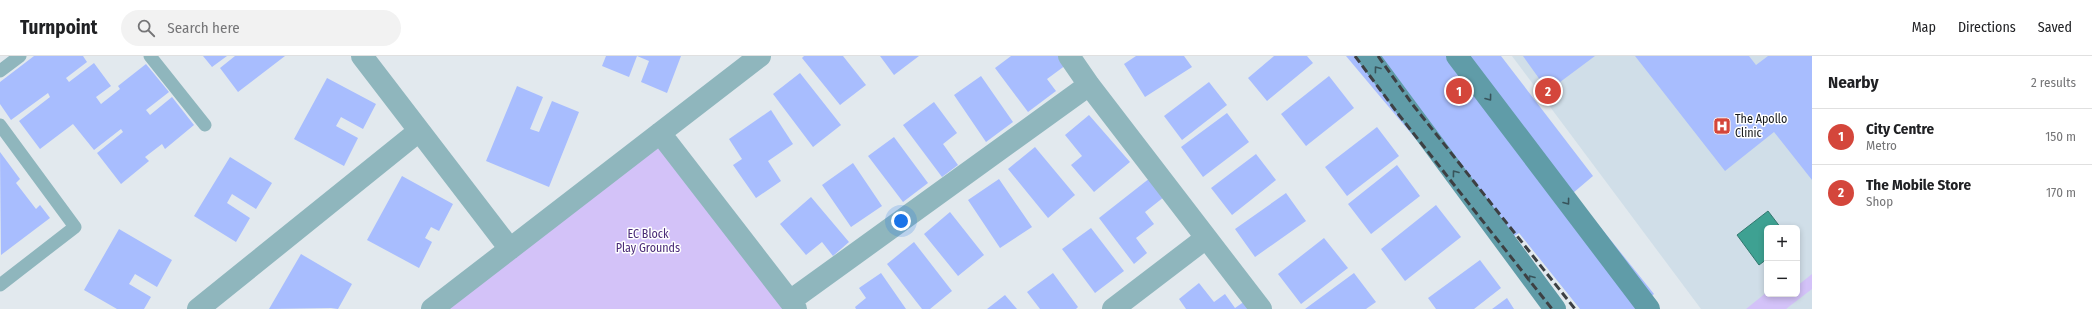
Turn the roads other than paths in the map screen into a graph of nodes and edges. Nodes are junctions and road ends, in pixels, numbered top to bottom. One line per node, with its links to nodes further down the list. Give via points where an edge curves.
1 (20, 56): 8 (lane)
2 (150, 56): 11 (lane)
3 (362, 56): 12 (street)
4 (760, 56): 13 (street)
5 (1069, 56): 9 (street)
6 (1368, 56): 22 (main road, one-way to 6)
7 (1457, 56): 23 (main road, one-way to 23)
8 (0, 71)
9 (1089, 85): 14 (street); 17 (street)
10 (0, 125): 16 (lane, via 74,227)
11 (205, 126)
12 (419, 131): 15 (street); 18 (street)
13 (660, 133): 15 (street); 17 (street)
14 (1206, 238): 20 (street); 21 (street)
15 (510, 249): 19 (street)
16 (0, 285)
17 (793, 305)
18 (198, 309)
19 (432, 309)
20 (1113, 309)
21 (1262, 309)
22 (1555, 309)
23 (1649, 309)

